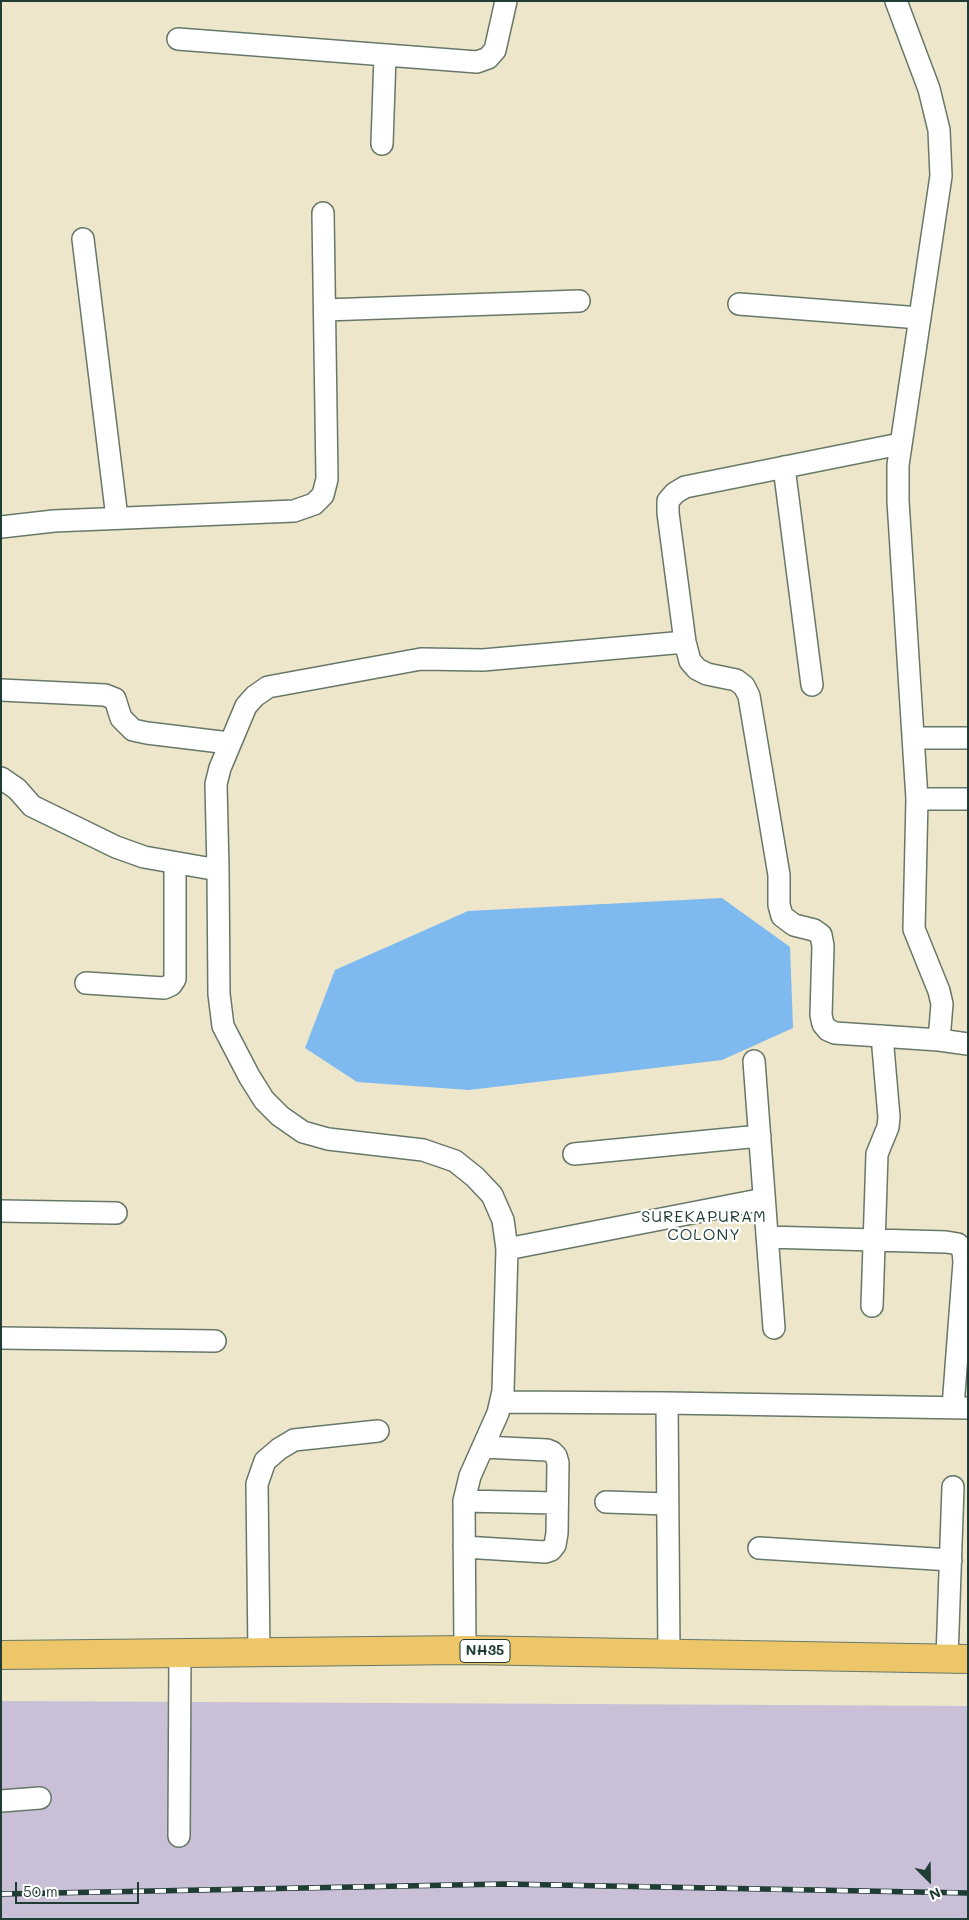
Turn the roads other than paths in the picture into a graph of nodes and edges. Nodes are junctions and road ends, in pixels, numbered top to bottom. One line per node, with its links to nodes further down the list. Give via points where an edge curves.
1 (506, 1): 4 (street, via 495,50 488,58 470,62)
2 (896, 1): 11 (street, via 929,89 940,130 941,176)
3 (178, 39): 4 (street)
4 (385, 56): 5 (street)
5 (382, 144)
6 (323, 213): 10 (street)
7 (83, 239): 14 (street)
8 (578, 301): 10 (street)
9 (739, 304): 11 (street)
10 (325, 310): 14 (street, via 327,479 323,495 314,504 294,511)
11 (920, 318): 12 (street)
12 (900, 444): 13 (street); 19 (street, via 898,501)
13 (784, 467): 16 (street, via 685,487 668,501); 17 (street)
14 (117, 518): 15 (street)
15 (1, 527)
16 (685, 642): 21 (street, via 483,660 421,659 268,686 246,706); 28 (street, via 690,661 697,669 736,680 749,696 779,875 782,916 794,925 821,935 823,1024 835,1033)
17 (812, 685)
18 (1, 690): 21 (street, via 105,694 115,699 121,718 133,730)
19 (913, 738): 20 (street); 23 (street)
20 (968, 738)
21 (230, 743): 26 (street, via 216,784)
22 (1, 778): 25 (street, via 42,812 130,852)
23 (917, 799): 24 (street); 29 (street, via 914,929 942,1004)
24 (968, 799)
25 (176, 863): 26 (street); 27 (street, via 175,979 171,985 164,988)
26 (218, 870): 39 (street, via 219,994 224,1026 234,1050 264,1100 303,1132 328,1139 423,1150 455,1161 492,1195 503,1220)
27 (86, 983)
28 (882, 1036): 29 (street); 38 (street, via 889,1117 877,1154)
29 (939, 1040): 30 (street)
30 (968, 1044)
31 (754, 1061): 32 (street)
32 (760, 1136): 33 (street); 34 (street)
33 (574, 1154)
34 (764, 1199): 37 (street); 39 (street)
35 (1, 1212): 36 (street)
36 (116, 1214)
37 (767, 1237): 38 (street); 42 (street)
38 (873, 1241): 40 (street, via 958,1244); 41 (street)
39 (507, 1249): 45 (street)
40 (966, 1262): 47 (street)
41 (872, 1306)
42 (774, 1328)
43 (1, 1338): 44 (street)
44 (215, 1341)
45 (501, 1402): 46 (street); 49 (street)
46 (667, 1403): 47 (street); 54 (street)
47 (960, 1407)
48 (378, 1431): 60 (street, via 294,1440 265,1461 257,1484)
49 (483, 1447): 51 (street); 53 (street, via 552,1452 558,1463)
50 (953, 1487): 57 (street)
51 (464, 1500): 53 (street); 55 (street)
52 (606, 1502): 54 (street)
53 (556, 1503): 55 (street, via 557,1533 551,1550)
54 (667, 1504): 62 (street)
55 (464, 1547): 58 (street)
56 (759, 1548): 57 (street)
57 (951, 1560): 63 (street)
58 (465, 1650): 60 (highway, NH35); 62 (highway, NH35)
59 (180, 1653): 60 (highway, NH35); 61 (highway, NH35); 66 (street)
60 (259, 1653)
61 (1, 1655)
62 (669, 1655): 63 (highway, NH35)
63 (957, 1658)
64 (40, 1798): 65 (street)
65 (1, 1800)
66 (179, 1836)

